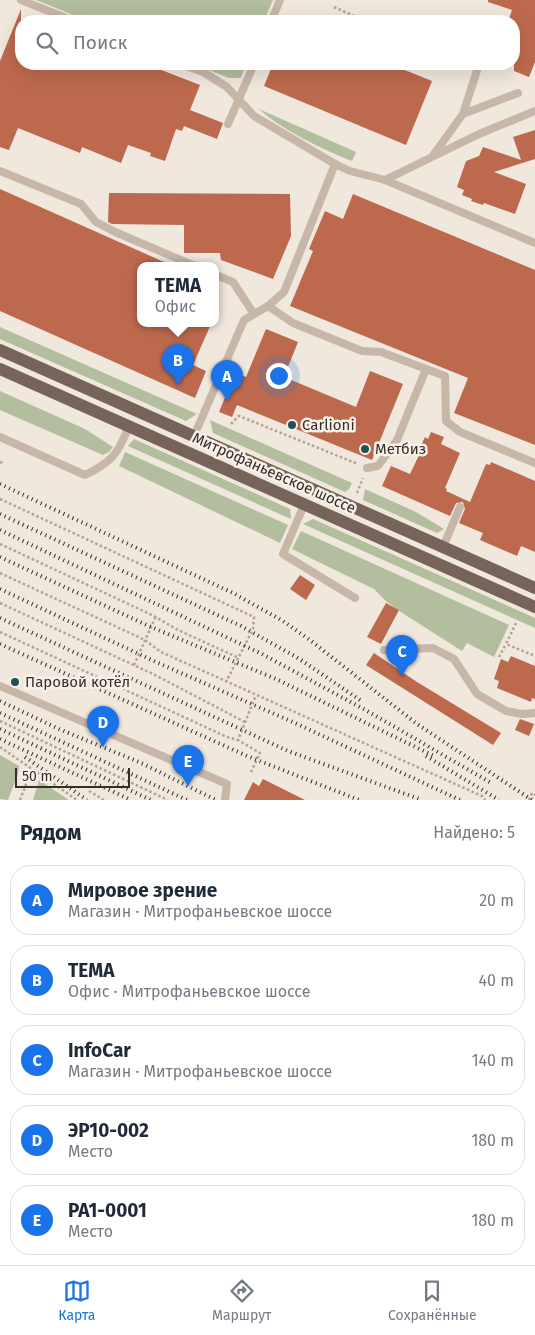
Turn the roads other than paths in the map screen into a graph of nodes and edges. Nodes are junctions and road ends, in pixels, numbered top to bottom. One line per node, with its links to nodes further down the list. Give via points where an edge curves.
1 (21, 0): 3 (lane)
2 (280, 0): 4 (lane)
3 (59, 15)
4 (274, 15)
5 (198, 70): 9 (lane, via 227,87)
6 (252, 70): 9 (lane)
7 (478, 70): 11 (lane)
8 (518, 93): 11 (lane)
9 (239, 100): 12 (lane); 14 (lane, via 254,116)
10 (535, 111): 13 (lane)
11 (463, 114): 13 (lane)
12 (228, 124)
13 (432, 156): 16 (lane)
14 (335, 164): 16 (lane); 20 (lane, via 284,292)
15 (0, 172): 18 (lane, via 81,204 96,222)
16 (386, 180): 17 (lane)
17 (535, 243)
18 (186, 262)
19 (219, 276): 21 (lane, via 233,282)
20 (268, 306): 21 (lane); 24 (lane, via 293,323 354,348 381,352)
21 (254, 314): 26 (lane, via 244,320)
22 (0, 350): 26 (main road, Митрофаньевское шоссе)
23 (0, 369): 25 (main road, Митрофаньевское шоссе)
24 (426, 369): 28 (lane, via 445,376 446,421 460,432); 29 (lane, via 397,440 378,466)
25 (129, 426): 27 (lane, via 121,447 110,460 85,475); 30 (main road, Митрофаньевское шоссе)
26 (194, 436): 32 (main road, Митрофаньевское шоссе)
27 (0, 438)
28 (535, 463)
29 (367, 468)
30 (304, 505): 34 (lane, via 283,554); 35 (main road, Митрофаньевское шоссе)
31 (460, 507): 32 (lane)
32 (443, 547): 33 (main road, Митрофаньевское шоссе)
33 (535, 588)
34 (355, 598)
35 (535, 607)
36 (384, 650): 38 (lane, via 433,648 454,659 477,694 506,711)
37 (0, 686): 39 (lane, via 227,784)
38 (535, 713)
39 (225, 800)

